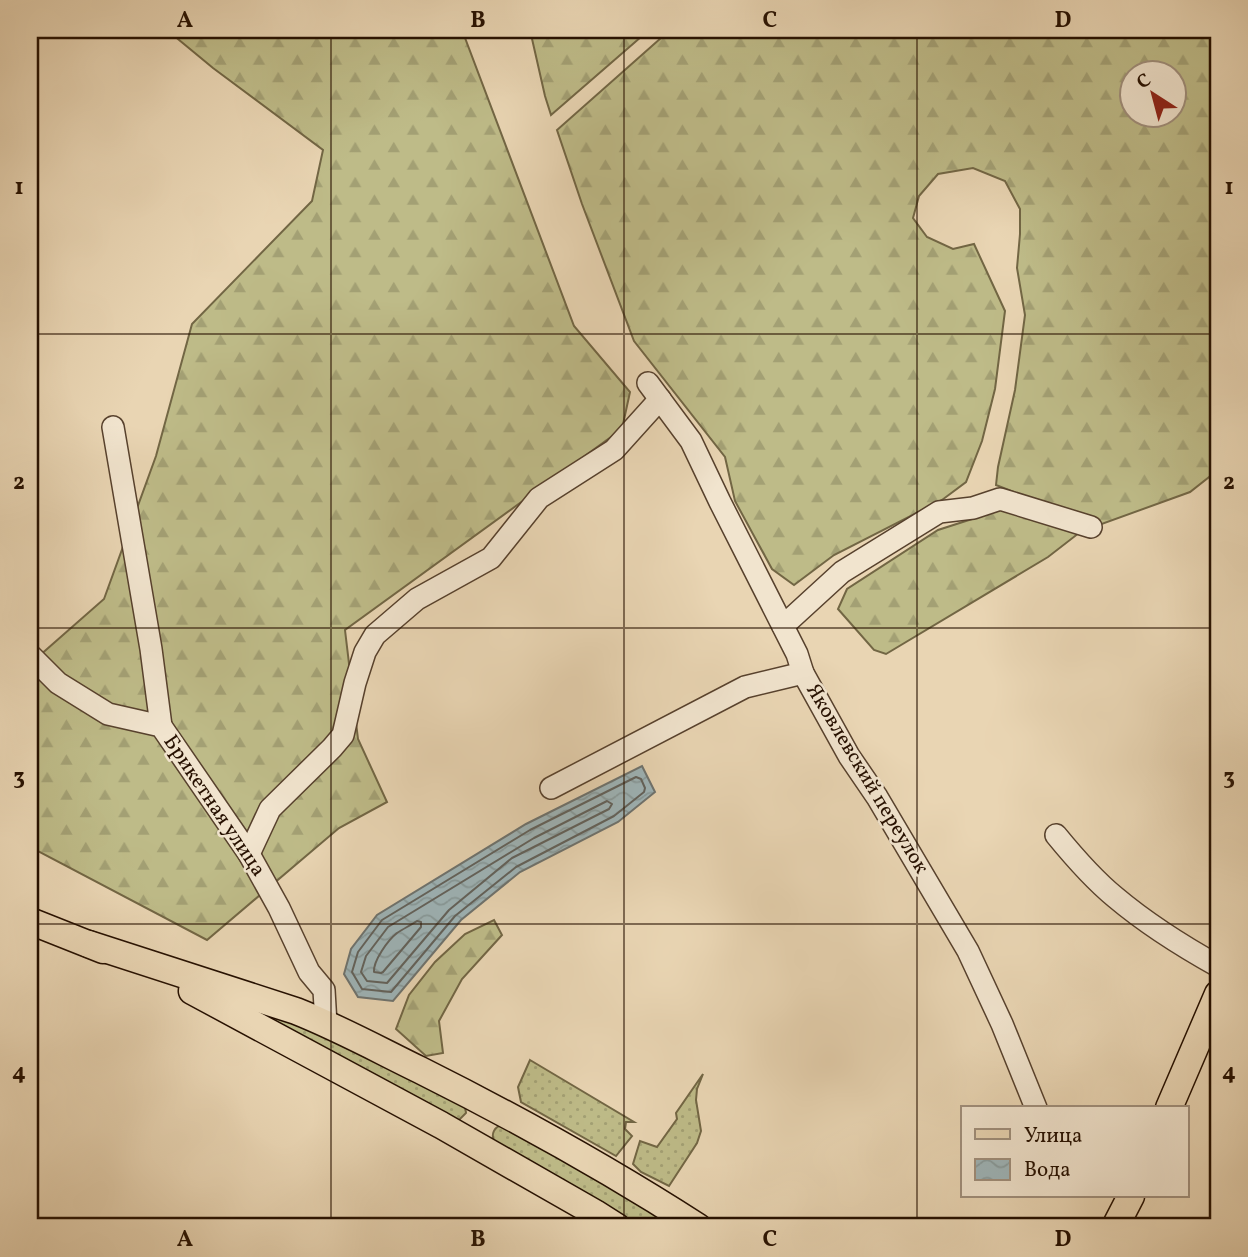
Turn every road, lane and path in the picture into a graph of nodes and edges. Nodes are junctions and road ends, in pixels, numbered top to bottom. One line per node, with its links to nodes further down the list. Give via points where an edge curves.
1 (113, 427): 6 (street)
2 (1091, 527): 3 (street, via 1000,499 939,512 842,572)
3 (783, 626): 5 (street, Яковлевский переулок); 9 (street, Яковлевский переулок, via 691,441 654,391 614,450 539,498 491,558 417,599 375,635 355,683 343,735 270,809)
4 (30, 655): 6 (street, Брикетная улица, via 58,683 108,714)
5 (803, 673): 7 (street, via 745,687); 15 (street, Яковлевский переулок, via 968,951)
6 (161, 726): 9 (street, Брикетная улица)
7 (551, 788)
8 (1056, 835): 12 (street, via 1115,897)
9 (249, 854): 14 (street, Брикетная улица, via 309,972 324,990)
10 (30, 921): 11 (main road)
11 (89, 944): 14 (main road); 18 (main road, via 169,979 279,1037)
12 (1218, 966)
13 (1218, 994): 16 (main road)
14 (326, 1024): 19 (main road, via 509,1115)
15 (1035, 1106)
16 (1170, 1106)
17 (1127, 1198): 20 (main road)
18 (617, 1227)
19 (698, 1227)
20 (1115, 1227)

